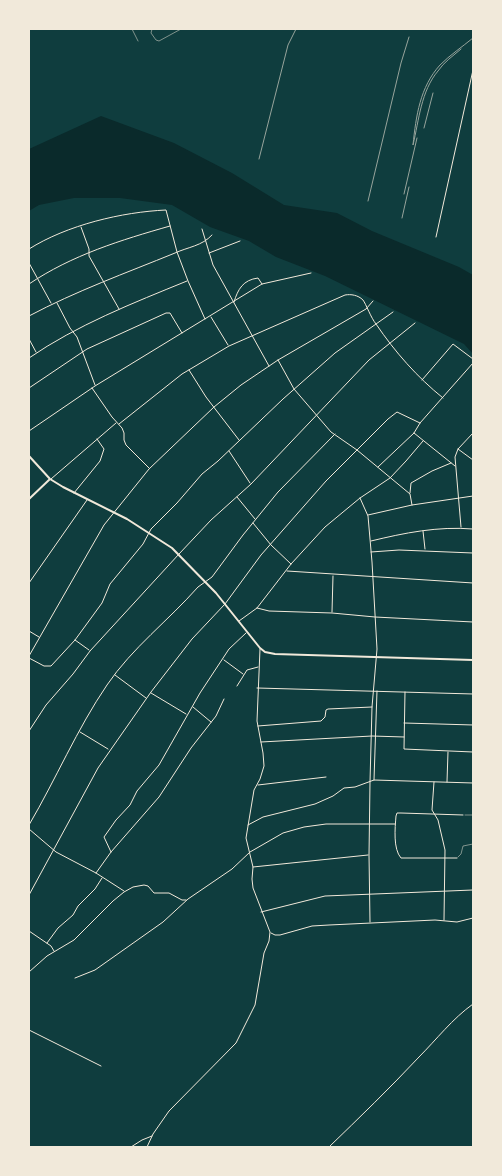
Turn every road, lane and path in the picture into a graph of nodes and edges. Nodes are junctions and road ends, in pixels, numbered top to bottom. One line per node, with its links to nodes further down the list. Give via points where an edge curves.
1 (132, 29): 4 (lane)
2 (152, 29): 3 (lane, via 153,37 159,41)
3 (181, 29)
4 (138, 41)
5 (473, 70): 10 (street)
6 (81, 226): 7 (street, via 166,210); 13 (street); 14 (street)
7 (171, 226): 14 (street); 15 (street)
8 (202, 229): 12 (street)
9 (212, 235): 12 (street)
10 (436, 237)
11 (240, 241): 16 (street)
12 (206, 242): 15 (street); 16 (street)
13 (29, 249)
14 (89, 252): 19 (street); 21 (street)
15 (177, 252): 20 (street); 21 (street)
16 (209, 253): 26 (street)
17 (29, 263): 19 (street)
18 (311, 273): 23 (street)
19 (38, 277): 22 (street); 27 (street)
20 (188, 281): 29 (street); 33 (street)
21 (104, 282): 25 (street); 29 (street)
22 (29, 284)
23 (262, 284): 26 (street); 26 (street, via 255,278 239,288)
24 (373, 301): 28 (street)
25 (57, 302): 27 (street); 36 (street)
26 (233, 302): 32 (street); 38 (street)
27 (52, 304): 31 (street)
28 (366, 309): 35 (street); 38 (street, via 364,302 356,296 345,295); 46 (street)
29 (119, 310): 36 (street)
30 (393, 312): 35 (street)
31 (29, 316)
32 (210, 316): 33 (street); 41 (street)
33 (205, 319): 37 (street)
34 (416, 323): 40 (street)
35 (376, 324): 40 (street); 54 (street)
36 (73, 332): 42 (street); 43 (street)
37 (182, 332): 42 (street, via 170,313 166,313); 51 (street)
38 (251, 335): 41 (street); 48 (street)
39 (29, 339): 43 (street)
40 (391, 343): 50 (street); 57 (street, via 369,360)
41 (229, 346): 49 (street)
42 (83, 352): 51 (street); 52 (street)
43 (36, 353): 44 (street)
44 (29, 358)
45 (473, 359): 50 (street, via 453,344)
46 (278, 360): 48 (street); 54 (street)
47 (473, 363): 55 (street)
48 (269, 366): 56 (street)
49 (188, 370): 56 (street); 58 (street)
50 (422, 380): 55 (street)
51 (95, 386): 53 (street)
52 (29, 388)
53 (92, 388): 58 (street); 60 (street)
54 (294, 389): 57 (street); 65 (street)
55 (443, 398): 59 (street)
56 (214, 407): 65 (street); 75 (street)
57 (316, 415): 63 (street); 78 (street)
58 (118, 423): 64 (street); 75 (street, via 124,432 126,445)
59 (420, 423): 62 (street); 68 (street, via 397,412)
60 (29, 431)
61 (473, 432): 67 (street)
62 (414, 433): 66 (street); 74 (street)
63 (335, 434): 68 (street); 90 (street)
64 (97, 438): 77 (street); 79 (street, via 104,449 102,458)
65 (239, 440): 69 (street)
66 (423, 441): 72 (street); 76 (street)
67 (458, 449): 71 (street); 73 (street)
68 (358, 450): 74 (street); 97 (street, via 326,481)
69 (228, 451): 78 (street); 95 (street, via 202,474)
70 (29, 456): 77 (street)
71 (473, 460)
72 (451, 463): 73 (street); 80 (street, via 411,484)
73 (456, 466): 84 (street)
74 (377, 468): 76 (street)
75 (149, 469): 88 (street)
76 (390, 478): 80 (street); 83 (street)
77 (50, 479): 79 (street); 85 (street)
78 (251, 484): 82 (street)
79 (74, 493): 86 (street)
80 (410, 494): 87 (street)
81 (473, 496): 84 (street)
82 (237, 497): 90 (street); 101 (street)
83 (360, 498): 89 (street); 102 (street, via 325,527)
84 (459, 498): 87 (street); 92 (street)
85 (29, 499)
86 (87, 500): 88 (street); 106 (street)
87 (412, 505): 89 (street)
88 (114, 512): 95 (street); 117 (street)
89 (368, 516): 96 (street)
90 (255, 519): 91 (street)
91 (253, 522): 97 (street); 107 (street)
92 (461, 528): 93 (street); 94 (street)
93 (473, 529)
94 (423, 530): 96 (street); 98 (street)
95 (150, 533): 101 (street); 118 (street, via 110,584 102,603)
96 (370, 542): 99 (street)
97 (271, 545): 102 (street); 109 (street)
98 (425, 551): 99 (street); 100 (street)
99 (371, 552): 105 (street)
100 (473, 553)
101 (179, 554): 107 (street); 120 (street)
102 (291, 564): 103 (street)
103 (285, 571): 104 (street); 110 (street)
104 (333, 575): 105 (street); 111 (street)
105 (373, 578): 108 (street); 112 (street)
106 (29, 582)
107 (205, 582): 109 (street); 127 (street)
108 (473, 583)
109 (225, 604): 113 (street); 133 (street, via 192,639)
110 (257, 608): 111 (street); 113 (street)
111 (332, 613): 112 (street)
112 (375, 617): 114 (street); 122 (street)
113 (238, 622): 116 (street)
114 (473, 622)
115 (29, 631): 117 (street)
116 (247, 632): 119 (street); 123 (street)
117 (39, 637): 121 (street)
118 (75, 640): 120 (street); 121 (street, via 51,666 44,666)
119 (260, 648): 122 (street, via 275,654); 125 (street)
120 (90, 651): 144 (street)
121 (29, 657)
122 (376, 657): 124 (street); 130 (street)
123 (223, 659): 126 (street); 137 (street)
124 (473, 660)
125 (258, 667): 126 (street); 129 (street)
126 (244, 674): 128 (street)
127 (114, 675): 135 (street); 145 (street)
128 (237, 686)
129 (257, 688): 130 (street); 143 (street)
130 (373, 690): 131 (street); 138 (street)
131 (377, 690): 132 (street); 147 (street)
132 (405, 691): 134 (street); 141 (street)
133 (151, 692): 135 (street); 139 (street)
134 (473, 694)
135 (146, 698): 150 (street)
136 (224, 699): 140 (street)
137 (192, 707): 139 (street); 140 (street)
138 (372, 707): 143 (street, via 328,708 321,721); 146 (street)
139 (188, 714): 170 (street, via 154,771 104,837)
140 (212, 722): 170 (street, via 159,797)
141 (404, 723): 142 (street); 148 (street)
142 (473, 725)
143 (257, 726): 149 (street)
144 (29, 730)
145 (79, 731): 150 (street); 164 (street)
146 (372, 736): 147 (street); 149 (street); 155 (street)
147 (375, 736): 148 (street); 154 (street)
148 (404, 737): 151 (street, via 403,747 406,750)
149 (261, 742): 159 (street, via 264,766)
150 (110, 750): 169 (street)
151 (448, 752): 152 (street); 157 (street)
152 (473, 752)
153 (326, 777): 159 (street)
154 (374, 780): 155 (street); 156 (street)
155 (370, 782): 165 (street); 166 (street, via 344,788 315,804 263,817)
156 (434, 782): 157 (street); 160 (street)
157 (447, 782): 158 (street)
158 (473, 783)
159 (257, 785): 166 (street)
160 (434, 813): 161 (street); 163 (street, via 397,813); 173 (street)
161 (463, 815): 162 (lane)
162 (473, 815)
163 (395, 824): 165 (street); 173 (street, via 397,852 401,858)
164 (29, 825)
165 (369, 825): 171 (street, via 326,824 293,829); 172 (street)
166 (247, 826): 171 (street)
167 (29, 829): 169 (street)
168 (473, 844): 174 (lane, via 463,846 462,854)
169 (52, 849): 176 (street); 181 (street)
170 (111, 852): 176 (street)
171 (250, 852): 175 (street); 183 (street, via 232,870)
172 (369, 855): 175 (street); 182 (street)
173 (445, 858): 174 (street); 179 (street)
174 (457, 858)
175 (253, 867): 184 (street, via 253,888)
176 (96, 873): 177 (street)
177 (102, 878): 180 (street); 190 (street)
178 (473, 890): 179 (street)
179 (445, 891): 182 (street); 186 (street)
180 (124, 892): 183 (street, via 144,885 157,894 169,893 182,900); 191 (street, via 74,940)
181 (29, 895)
182 (370, 895): 184 (street, via 314,898); 187 (street)
183 (188, 899): 193 (street, via 163,922 95,970)
184 (261, 912): 189 (street)
185 (473, 918): 186 (street)
186 (444, 921): 187 (street)
187 (370, 922): 189 (street, via 312,926 280,935)
188 (29, 931): 190 (street)
189 (270, 932): 197 (street, via 255,1005 236,1043 169,1111)
190 (47, 943): 191 (street)
191 (54, 951): 192 (street)
192 (29, 972)
193 (75, 978)
194 (473, 1004): 200 (street, via 439,1034)
195 (29, 1030): 196 (street)
196 (101, 1066)
197 (152, 1136): 198 (street); 199 (street)
198 (131, 1147)
199 (147, 1147)
200 (330, 1147)

